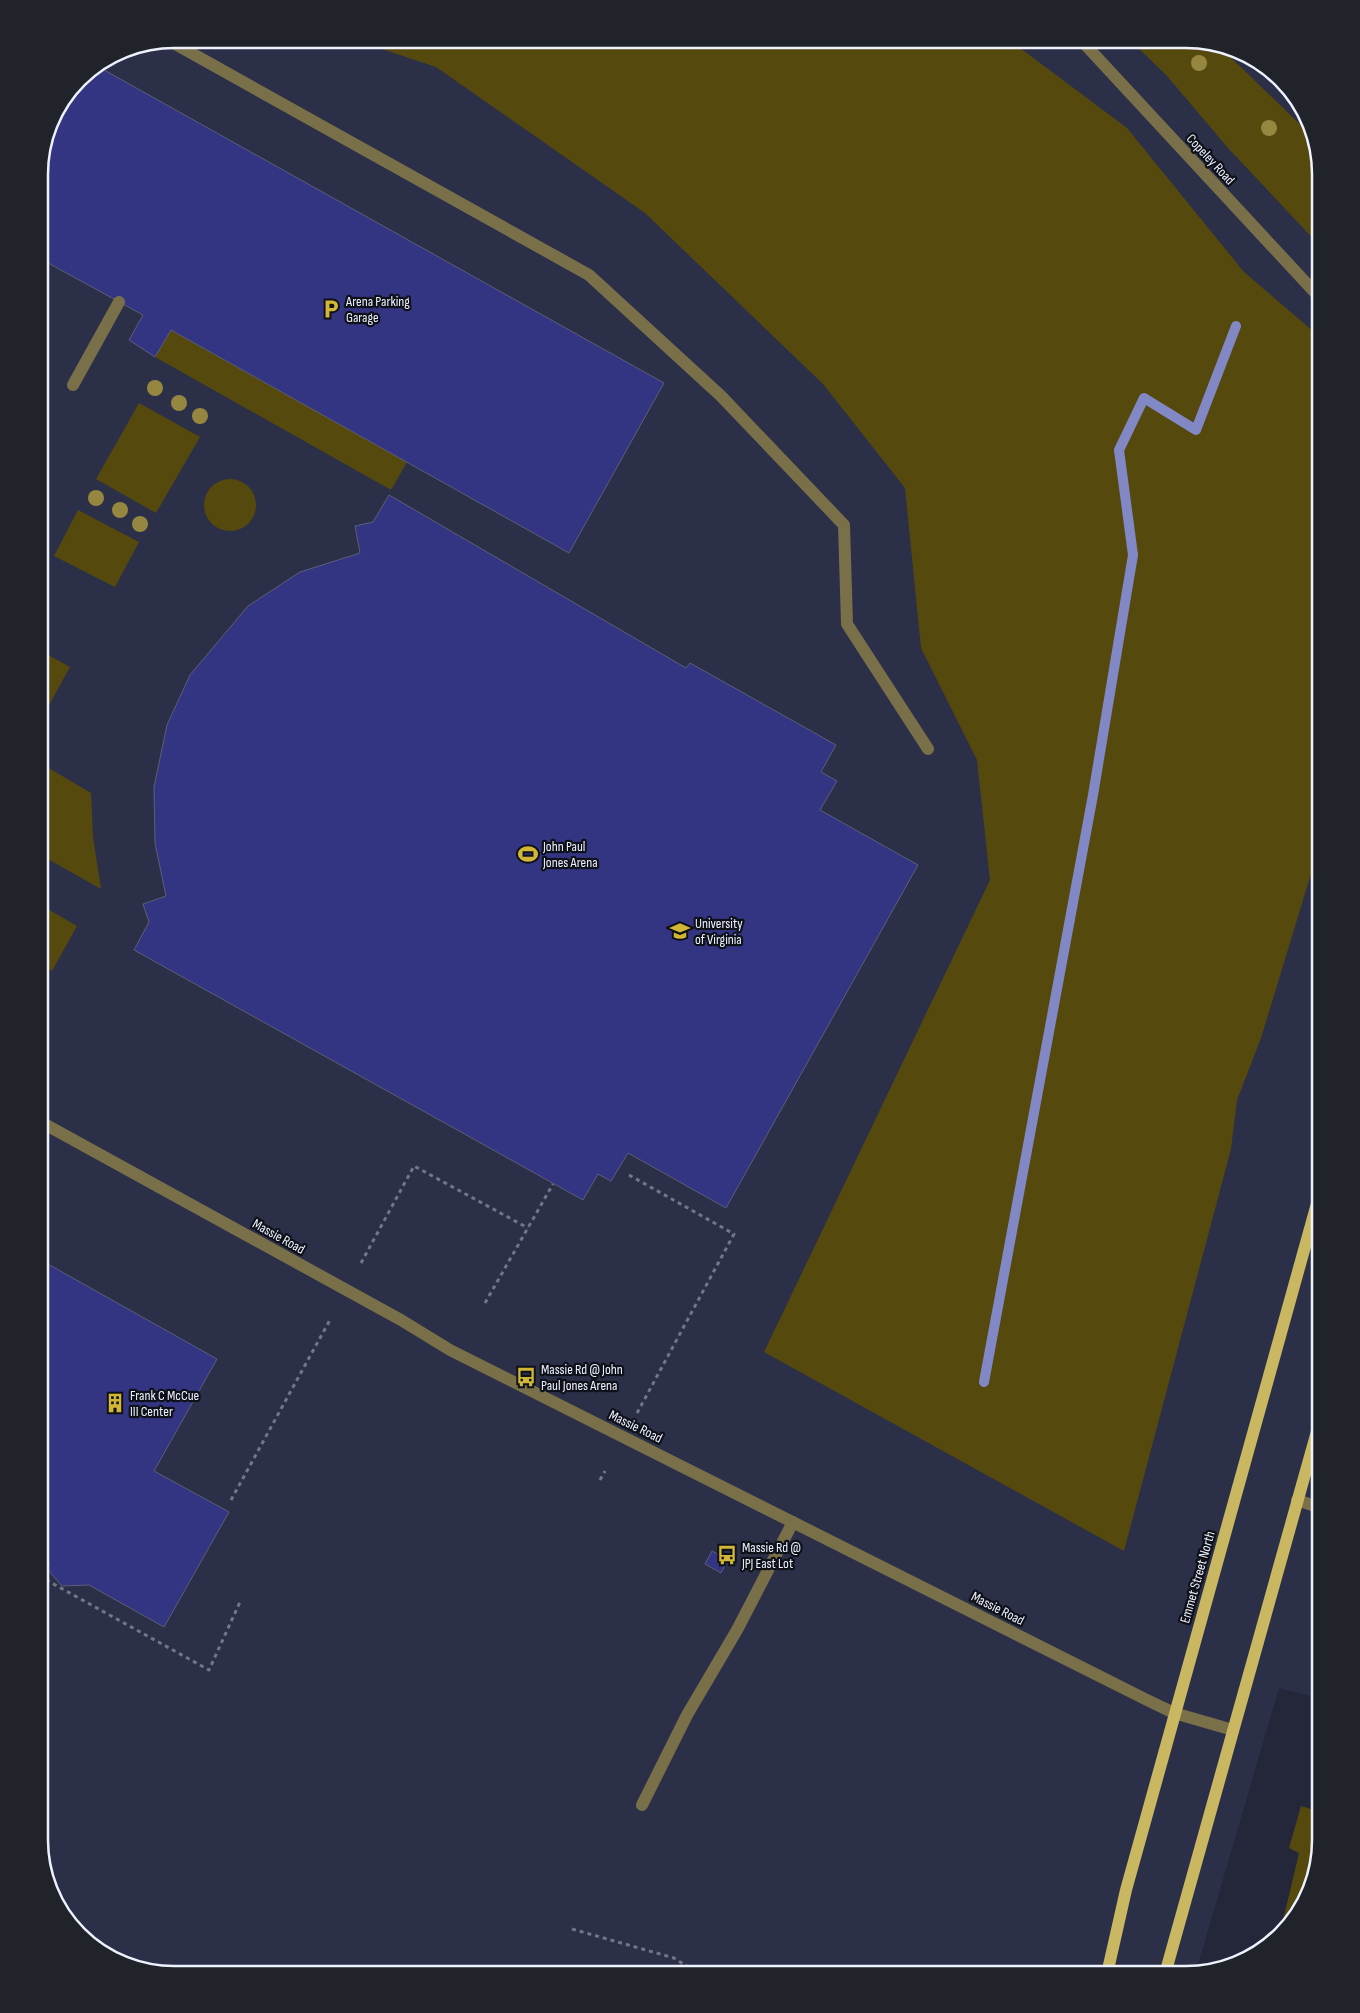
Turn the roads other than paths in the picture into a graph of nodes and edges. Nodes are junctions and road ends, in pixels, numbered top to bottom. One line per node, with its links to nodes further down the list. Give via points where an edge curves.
1 (182, 48): 6 (street, via 589,275 721,396 844,526 848,624)
2 (1088, 48): 3 (street, Copeley Road)
3 (1312, 289)
4 (119, 302): 5 (street)
5 (74, 385)
6 (928, 749)
7 (48, 1126): 12 (street, Massie Road, via 450,1350)
8 (1312, 1221): 13 (main road, Emmet Street North)
9 (1312, 1449): 10 (main road)
10 (1298, 1500): 11 (street); 14 (main road)
11 (1312, 1505)
12 (793, 1522): 13 (street, Massie Road); 15 (street, via 737,1630 687,1715)
13 (1174, 1713): 14 (street, Massie Road); 16 (main road, Emmet Street North)
14 (1233, 1730): 17 (main road)
15 (642, 1805)
16 (1109, 1966)
17 (1166, 1966)

